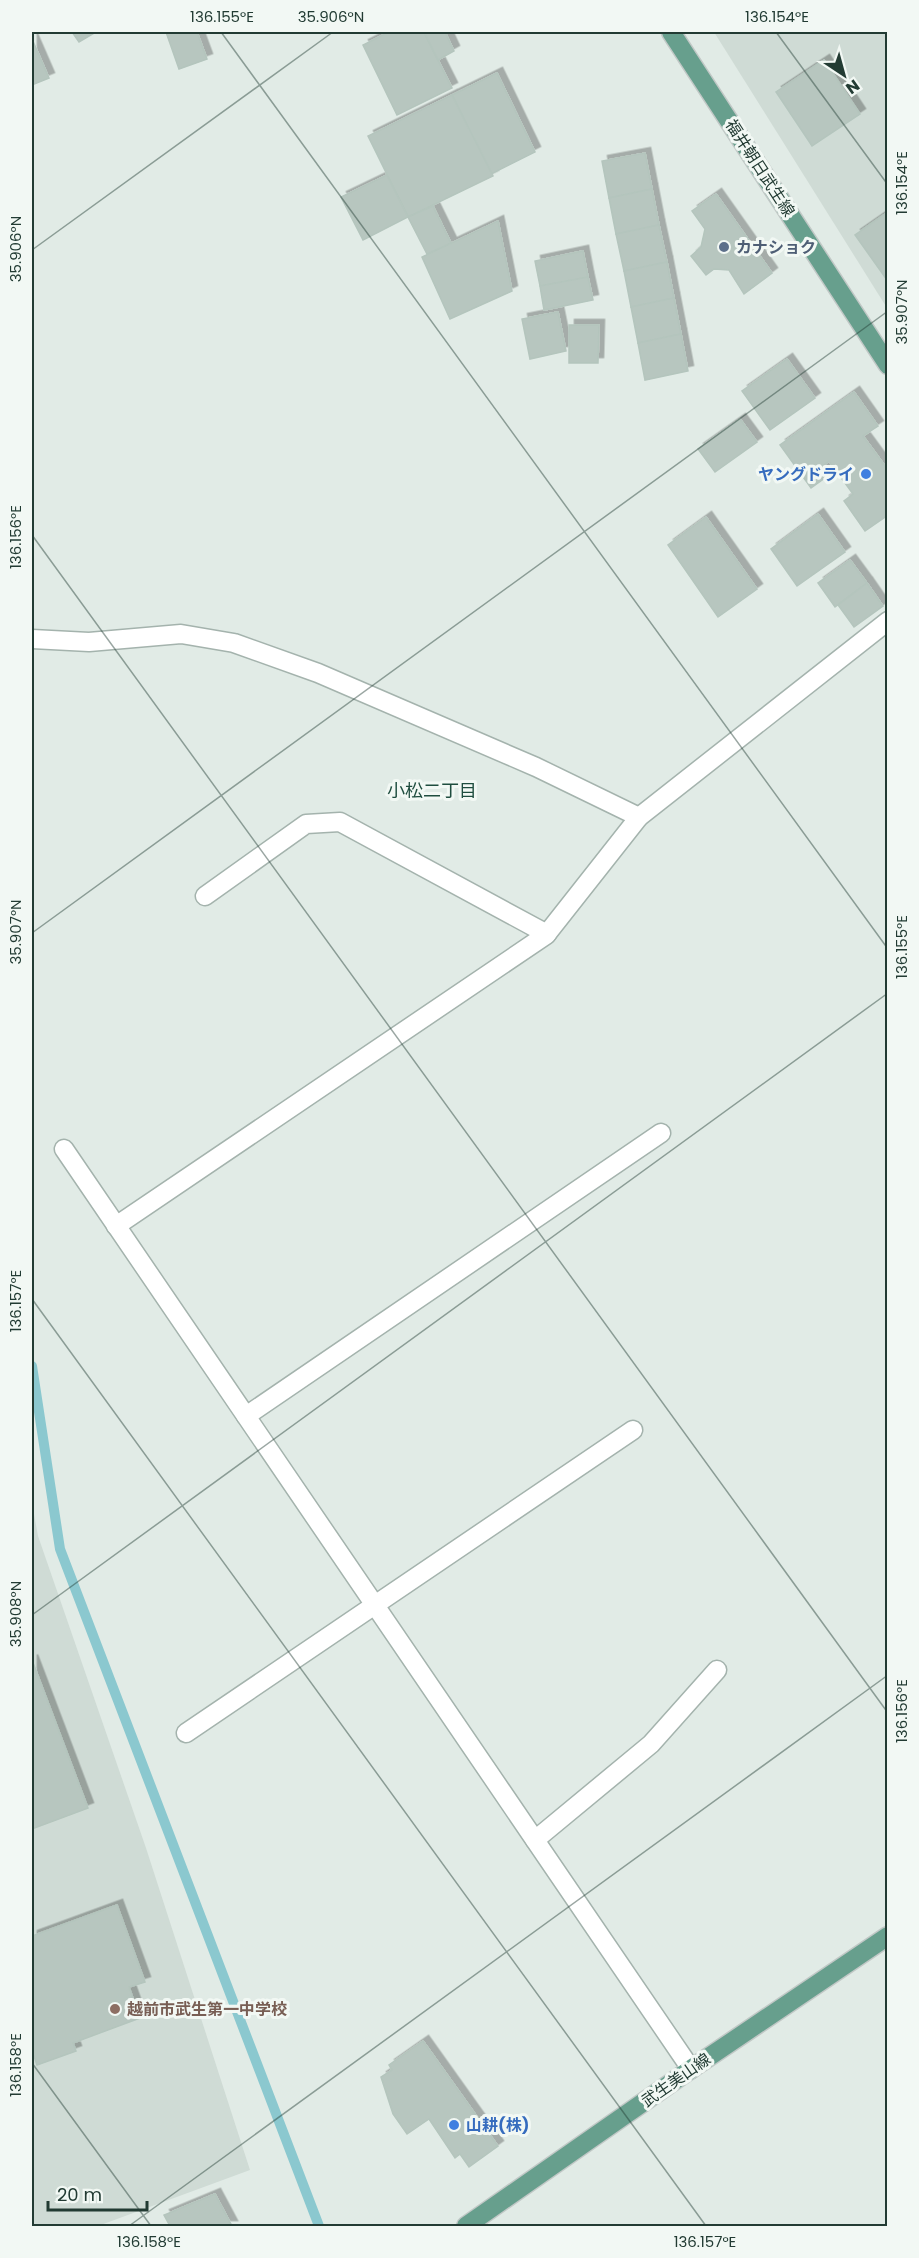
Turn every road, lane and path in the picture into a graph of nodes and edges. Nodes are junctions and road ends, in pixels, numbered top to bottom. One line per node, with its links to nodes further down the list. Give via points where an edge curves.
1 (671, 32): 2 (main road, 福井朝日武生線)
2 (888, 365)
3 (888, 621): 5 (street)
4 (32, 639): 5 (street, via 89,642 182,634 234,643 318,673)
5 (639, 816): 7 (street)
6 (205, 896): 7 (street, via 306,824 340,822)
7 (547, 934): 10 (street)
8 (661, 1133): 11 (street)
9 (64, 1149): 10 (street)
10 (116, 1226): 11 (street)
11 (246, 1416): 13 (street)
12 (633, 1430): 13 (street)
13 (375, 1606): 15 (street); 16 (street)
14 (717, 1670): 16 (street, via 651,1744)
15 (186, 1733)
16 (535, 1840): 18 (street)
17 (888, 1936): 18 (main road, 武生美山線)
18 (691, 2069): 19 (main road, 武生美山線)
19 (466, 2226)

